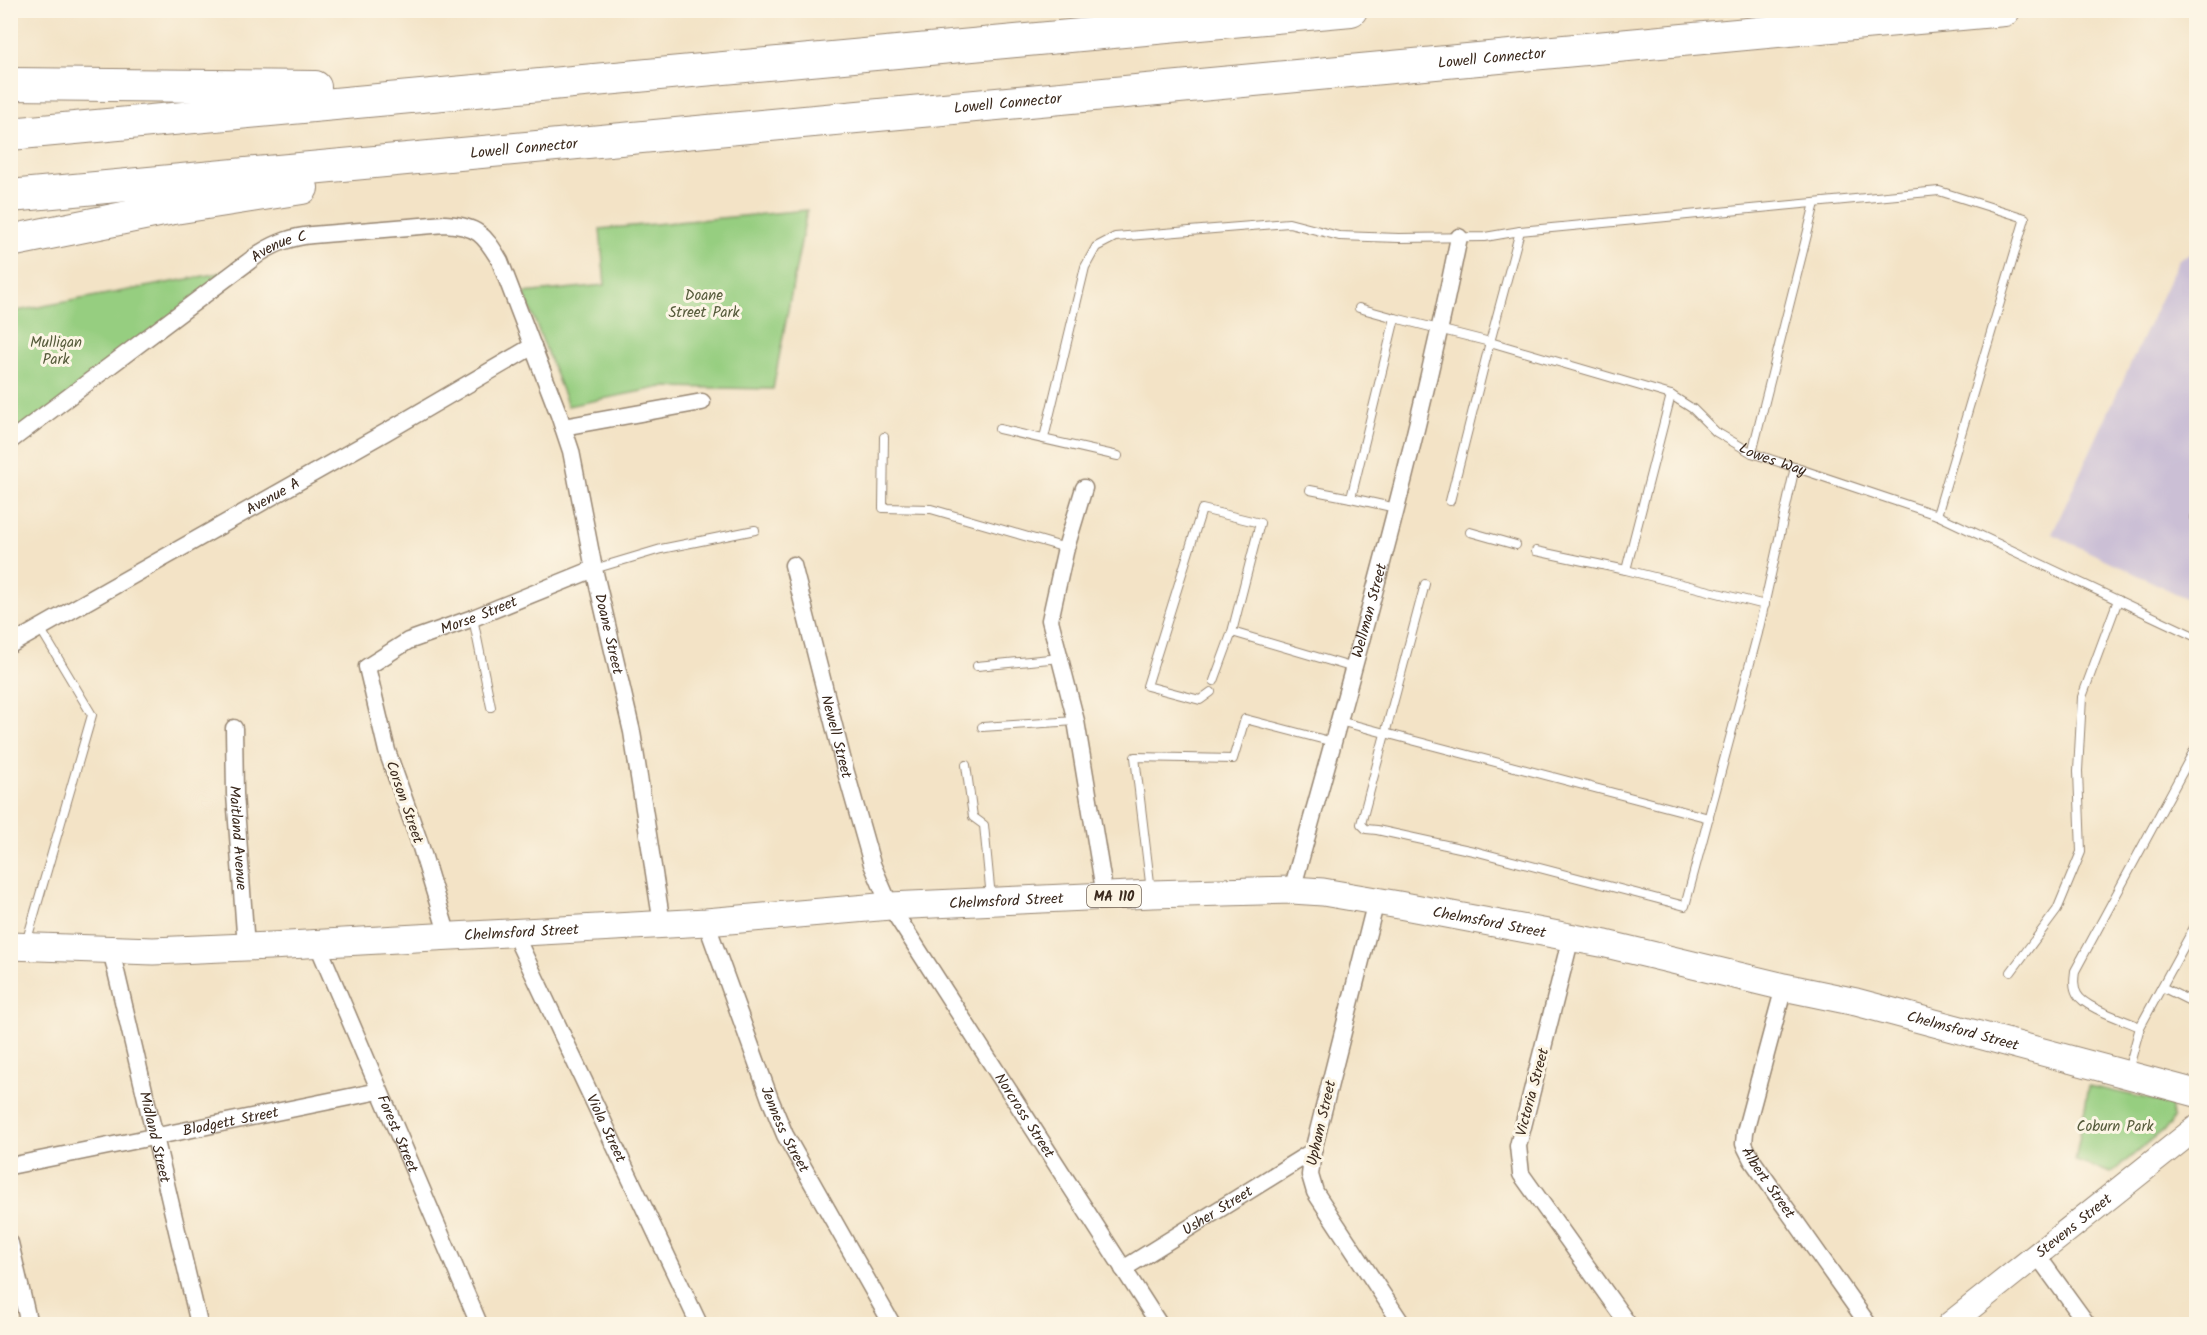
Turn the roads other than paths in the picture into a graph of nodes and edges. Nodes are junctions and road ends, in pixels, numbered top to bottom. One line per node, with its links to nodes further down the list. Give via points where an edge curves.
1 (1351, 10): 4 (highway)
2 (2004, 10): 6 (highway, Lowell Connector)
3 (10, 84): 4 (highway)
4 (478, 90): 5 (highway)
5 (10, 134)
6 (484, 152): 7 (highway, Lowell Connector); 11 (highway)
7 (10, 196)
8 (1815, 203): 9 (lane); 24 (lane); 32 (lane, via 1939,191 2025,218)
9 (1520, 231): 10 (lane); 15 (lane)
10 (1459, 237): 14 (street); 22 (lane, via 1339,236 1289,223 1115,237 1096,247 1085,267)
11 (10, 241)
12 (1359, 308): 13 (lane, Lowes Way)
13 (1395, 318): 14 (lane, Lowes Way); 29 (lane)
14 (1440, 331): 15 (lane, Lowes Way); 31 (street, Wellman Street)
15 (1490, 342): 17 (lane, Lowes Way); 30 (lane)
16 (533, 346): 19 (street, Doane Street); 23 (street, Avenue C, via 500,261 477,230 445,224 291,237 261,253); 45 (street, Avenue A)
17 (1671, 395): 24 (lane, Lowes Way, via 1693,409 1716,432); 40 (lane)
18 (702, 402): 19 (street)
19 (563, 427): 39 (street, Doane Street, via 579,486)
20 (999, 429): 22 (lane)
21 (884, 437): 36 (lane, via 883,508 931,509)
22 (1044, 438): 25 (lane)
23 (10, 441)
24 (1752, 453): 26 (lane, Lowes Way)
25 (1118, 456)
26 (1795, 468): 32 (lane, Lowes Way); 43 (lane)
27 (1084, 488): 36 (street)
28 (1310, 490): 29 (lane)
29 (1351, 498): 31 (lane)
30 (1450, 501)
31 (1396, 508): 52 (street, Wellman Street)
32 (1937, 515): 42 (lane, Lowes Way)
33 (755, 530): 39 (lane, via 661,549)
34 (1470, 532): 35 (lane)
35 (1516, 545)
36 (1066, 548): 49 (street, via 1050,621)
37 (1536, 551): 40 (lane)
38 (793, 565): 70 (street, Newell Street, via 866,843)
39 (594, 569): 44 (street, Morse Street); 72 (street, Doane Street, via 632,732)
40 (1626, 570): 43 (lane)
41 (1425, 584): 60 (lane)
42 (2118, 600): 47 (lane, Lowes Way); 81 (lane, via 2082,697 2078,771 2081,852 2057,910)
43 (1765, 605): 64 (lane)
44 (473, 618): 51 (street, Morse Street, via 408,641); 55 (lane)
45 (40, 628): 48 (street, Avenue A); 78 (lane, via 92,715)
46 (1232, 632): 52 (lane); 53 (lane); 54 (lane, via 1260,523 1202,509 1147,686 1200,700)
47 (2196, 637)
48 (10, 645)
49 (1060, 658): 50 (lane); 56 (street)
50 (977, 666)
51 (367, 667): 75 (street, Corson Street, via 387,751)
52 (1354, 668): 57 (street, Wellman Street)
53 (1214, 681)
54 (1211, 692)
55 (491, 707)
56 (1076, 721): 58 (lane); 67 (street)
57 (1339, 721): 60 (lane); 61 (street, Wellman Street)
58 (982, 727)
59 (234, 728): 79 (street, Maitland Avenue, via 234,794)
60 (1385, 733): 64 (lane); 64 (lane, via 1361,824 1366,829 1478,852 1685,906)
61 (1333, 742): 65 (street, Wellman Street); 66 (lane, via 1245,719 1233,759 1135,757)
62 (2196, 747): 85 (lane, via 2075,971 2073,983 2084,1002)
63 (966, 765): 69 (lane, via 973,816 984,825)
64 (1709, 818)
65 (1292, 890): 66 (main road, Chelmsford Street / MA 110); 68 (main road, Chelmsford Street / MA 110)
66 (1152, 894): 67 (main road, Chelmsford Street / MA 110)
67 (1105, 896): 69 (main road, Chelmsford Street / MA 110)
68 (1376, 901): 76 (main road, Chelmsford Street / MA 110); 91 (street, Upham Street)
69 (991, 902): 70 (main road, Chelmsford Street / MA 110)
70 (890, 906): 71 (main road, Chelmsford Street / MA 110); 95 (street, Norcross Street)
71 (705, 922): 72 (main road, Chelmsford Street / MA 110); 100 (street, Jenness Street, via 785,1135)
72 (662, 924): 74 (main road, Chelmsford Street / MA 110)
73 (2196, 924): 83 (lane)
74 (514, 933): 75 (main road, Chelmsford Street / MA 110); 99 (street, Viola Street)
75 (448, 936): 77 (main road, Chelmsford Street / MA 110)
76 (1571, 937): 82 (main road, Chelmsford Street / MA 110); 103 (street, Victoria Street, via 1518,1146 1518,1160 1521,1174)
77 (317, 943): 79 (main road, Chelmsford Street / MA 110); 87 (street, Forest Street)
78 (18, 946): 80 (main road, Chelmsford Street / MA 110)
79 (246, 947): 80 (main road, Chelmsford Street / MA 110)
80 (111, 950): 90 (street, Midland Street)
81 (2011, 972)
82 (1784, 987): 86 (main road, Chelmsford Street / MA 110, via 1856,1002); 104 (street, Albert Street, via 1744,1144)
83 (2162, 987): 84 (lane); 85 (lane)
84 (2196, 1004)
85 (2139, 1027): 86 (lane)
86 (2127, 1075): 88 (main road, Chelmsford Street / MA 110)
87 (379, 1091): 90 (street, Blodgett Street); 98 (street, Forest Street)
88 (2196, 1093)
89 (2196, 1128): 94 (main road, Stevens Street)
90 (155, 1137): 92 (street, Blodgett Street); 97 (street, Midland Street)
91 (1313, 1151): 95 (street, Usher Street); 102 (street, Upham Street, via 1310,1175 1315,1192)
92 (10, 1166)
93 (10, 1243): 96 (street)
94 (2037, 1255): 105 (main road, Stevens Street); 106 (street)
95 (1123, 1269): 101 (street, Norcross Street)
96 (29, 1324)
97 (199, 1324)
98 (479, 1324)
99 (699, 1324)
100 (892, 1324)
101 (1159, 1324)
102 (1402, 1324)
103 (1628, 1324)
104 (1868, 1324)
105 (1950, 1324)
106 (2087, 1324)

